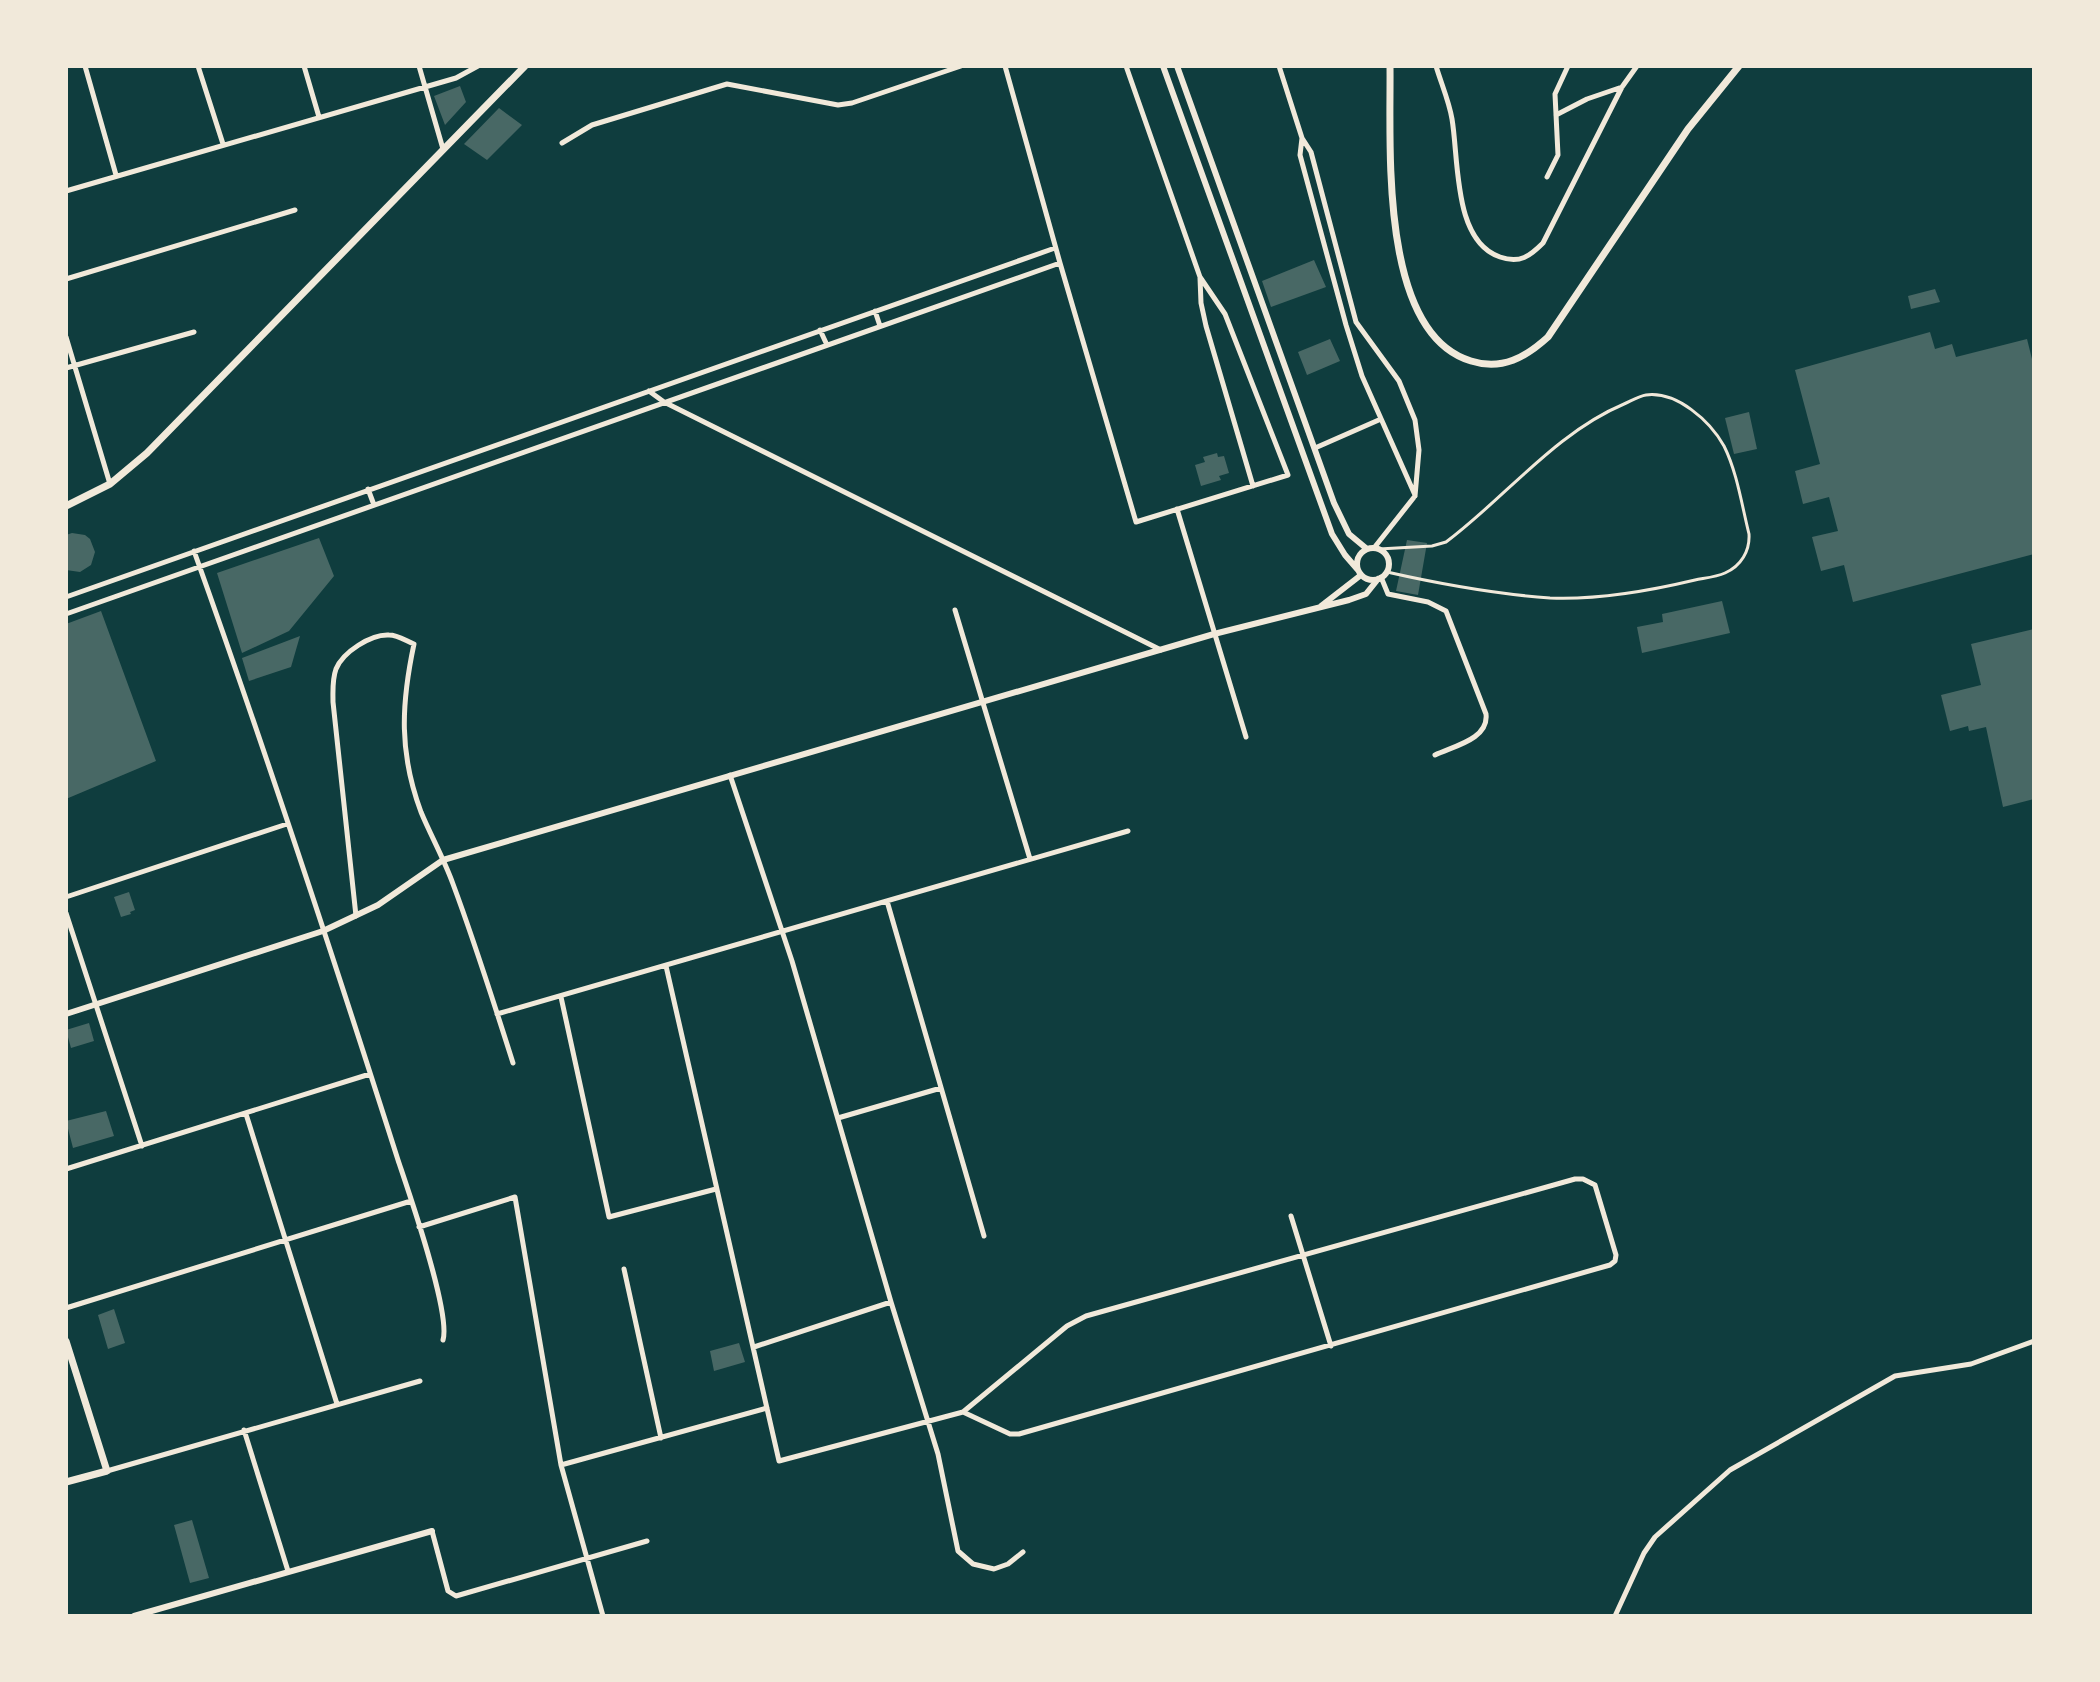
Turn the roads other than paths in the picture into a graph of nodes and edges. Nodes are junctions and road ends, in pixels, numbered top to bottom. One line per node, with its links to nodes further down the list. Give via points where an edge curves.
1 (85, 66): 28 (street)
2 (198, 66): 26 (street)
3 (304, 66): 21 (street)
4 (419, 66): 18 (street)
5 (478, 66): 18 (street)
6 (525, 66): 27 (main road)
7 (961, 66): 25 (street, via 838,105 727,84 592,125)
8 (1005, 66): 34 (street)
9 (1126, 66): 38 (street)
10 (1163, 66): 23 (street)
11 (1177, 66): 22 (street)
12 (1279, 66): 24 (street)
13 (1390, 66): 17 (main road, via 1392,200 1414,306 1426,329 1448,350 1490,365 1528,355 1548,337 1688,129)
14 (1436, 66): 19 (street, via 1452,120 1466,220 1480,245 1516,261 1543,243)
15 (1568, 66): 20 (street, via 1555,94)
16 (1637, 66): 19 (street)
17 (1739, 66)
18 (425, 87): 21 (street); 27 (street)
19 (1622, 87): 20 (street)
20 (1556, 115): 29 (street, via 1558,155)
21 (319, 117): 26 (street)
22 (1198, 121): 23 (street); 31 (street)
23 (1186, 125): 32 (street)
24 (1302, 138): 52 (street, via 1300,155 1346,325); 59 (street, via 1311,152 1356,322 1399,381 1415,420)
25 (562, 143)
26 (223, 144): 28 (street)
27 (443, 149): 56 (main road, via 147,453)
28 (116, 175): 30 (street)
29 (1547, 177)
30 (66, 191)
31 (1224, 192): 32 (street); 35 (street)
32 (1211, 195): 37 (street)
33 (295, 210): 39 (street)
34 (1055, 248): 36 (street); 40 (street)
35 (1248, 261): 37 (street); 44 (street)
36 (1060, 263): 41 (street); 62 (street, via 1136,522)
37 (1236, 265): 46 (street)
38 (1200, 277): 57 (street, via 1206,326); 57 (street, via 1225,314 1288,475)
39 (66, 279)
40 (875, 311): 41 (street); 42 (street)
41 (880, 326): 47 (street)
42 (820, 330): 47 (street); 50 (street)
43 (194, 332): 48 (street)
44 (1275, 333): 46 (street); 53 (street)
45 (66, 337): 48 (street)
46 (1262, 338): 55 (street)
47 (827, 345): 51 (street)
48 (75, 365): 49 (street); 56 (street)
49 (66, 368)
50 (649, 390): 51 (street); 58 (street)
51 (664, 402): 60 (street); 75 (street)
52 (1381, 419): 53 (street); 59 (street)
53 (1315, 448): 54 (street)
54 (1324, 474): 55 (street); 63 (street, via 1349,534)
55 (1312, 478): 66 (street, via 1332,534)
56 (110, 484): 61 (main road)
57 (1253, 486): 62 (street)
58 (368, 489): 60 (street); 64 (street)
59 (1415, 496): 63 (street)
60 (374, 505): 65 (street)
61 (66, 506)
62 (1177, 509): 74 (street)
63 (1373, 549): 66 (street, via 1359,556); 67 (street, via 1387,556); 67 (lane, via 1446,542 1561,444 1605,412 1645,395 1663,395 1684,405 1713,430 1725,448 1749,534 1747,554 1726,573 1615,594 1552,598)
64 (194, 551): 65 (street); 68 (street)
65 (200, 568): 70 (street); 80 (street)
66 (1360, 572): 67 (street, via 1369,579); 71 (street)
67 (1382, 576): 71 (street, via 1366,594); 78 (street, via 1388,594 1446,611 1486,714 1482,732)
68 (98, 586): 69 (street); 70 (street)
69 (66, 597)
70 (103, 600): 73 (street)
71 (1318, 608): 74 (street)
72 (955, 610): 76 (street)
73 (66, 614)
74 (1214, 634): 75 (street); 77 (street)
75 (1161, 650): 76 (street)
76 (981, 704): 79 (street); 82 (street)
77 (1246, 737)
78 (1435, 755)
79 (730, 775): 83 (street); 89 (street)
80 (287, 824): 84 (street); 88 (street)
81 (1128, 831): 82 (street)
82 (1030, 859): 85 (street)
83 (443, 860): 87 (street); 87 (street, via 420,809 404,747 403,714 414,644 382,635 351,651 335,672 333,702); 94 (street)
84 (66, 897)
85 (887, 901): 89 (street); 97 (street)
86 (66, 913): 92 (street)
87 (356, 917): 88 (street)
88 (323, 931): 92 (street); 96 (street)
89 (781, 931): 90 (street); 99 (street)
90 (666, 966): 91 (street); 102 (street)
91 (561, 997): 94 (street); 102 (street, via 609,1217)
92 (96, 1005): 93 (street); 100 (street)
93 (66, 1014)
94 (497, 1014): 95 (street)
95 (513, 1063)
96 (370, 1074): 98 (street); 103 (street)
97 (941, 1088): 99 (street); 106 (street)
98 (246, 1114): 100 (street); 107 (street)
99 (838, 1118): 110 (street)
100 (142, 1146): 101 (street)
101 (66, 1169)
102 (716, 1189): 116 (street)
103 (411, 1201): 105 (street); 107 (street)
104 (1291, 1216): 108 (street)
105 (419, 1227): 112 (street, via 444,1319); 124 (street, via 515,1197)
106 (984, 1236)
107 (284, 1242): 111 (street); 118 (street)
108 (1303, 1254): 115 (street); 115 (street, via 1575,1179 1591,1181 1599,1199 1616,1255 1610,1265); 120 (street, via 1086,1316)
109 (624, 1269): 123 (street)
110 (891, 1302): 116 (street); 121 (street)
111 (66, 1308)
112 (443, 1340)
113 (66, 1341): 125 (main road)
114 (2034, 1341): 134 (street, via 1984,1361 1895,1376 1730,1470 1655,1537)
115 (1331, 1346): 120 (street, via 1019,1434)
116 (754, 1347): 119 (street)
117 (420, 1381): 118 (street)
118 (337, 1404): 122 (street)
119 (767, 1408): 121 (street, via 779,1461); 123 (street)
120 (963, 1412): 121 (street)
121 (926, 1422): 129 (street, via 943,1473 958,1551 973,1564 994,1569)
122 (244, 1430): 125 (street); 131 (street)
123 (661, 1438): 124 (street)
124 (561, 1465): 130 (street)
125 (107, 1471): 126 (main road)
126 (66, 1482)
127 (432, 1531): 130 (street, via 448,1591 456,1596); 131 (street)
128 (647, 1541): 130 (street)
129 (1023, 1552)
130 (586, 1560): 133 (street)
131 (288, 1571): 132 (street)
132 (134, 1616)
133 (603, 1616)
134 (1615, 1616)

